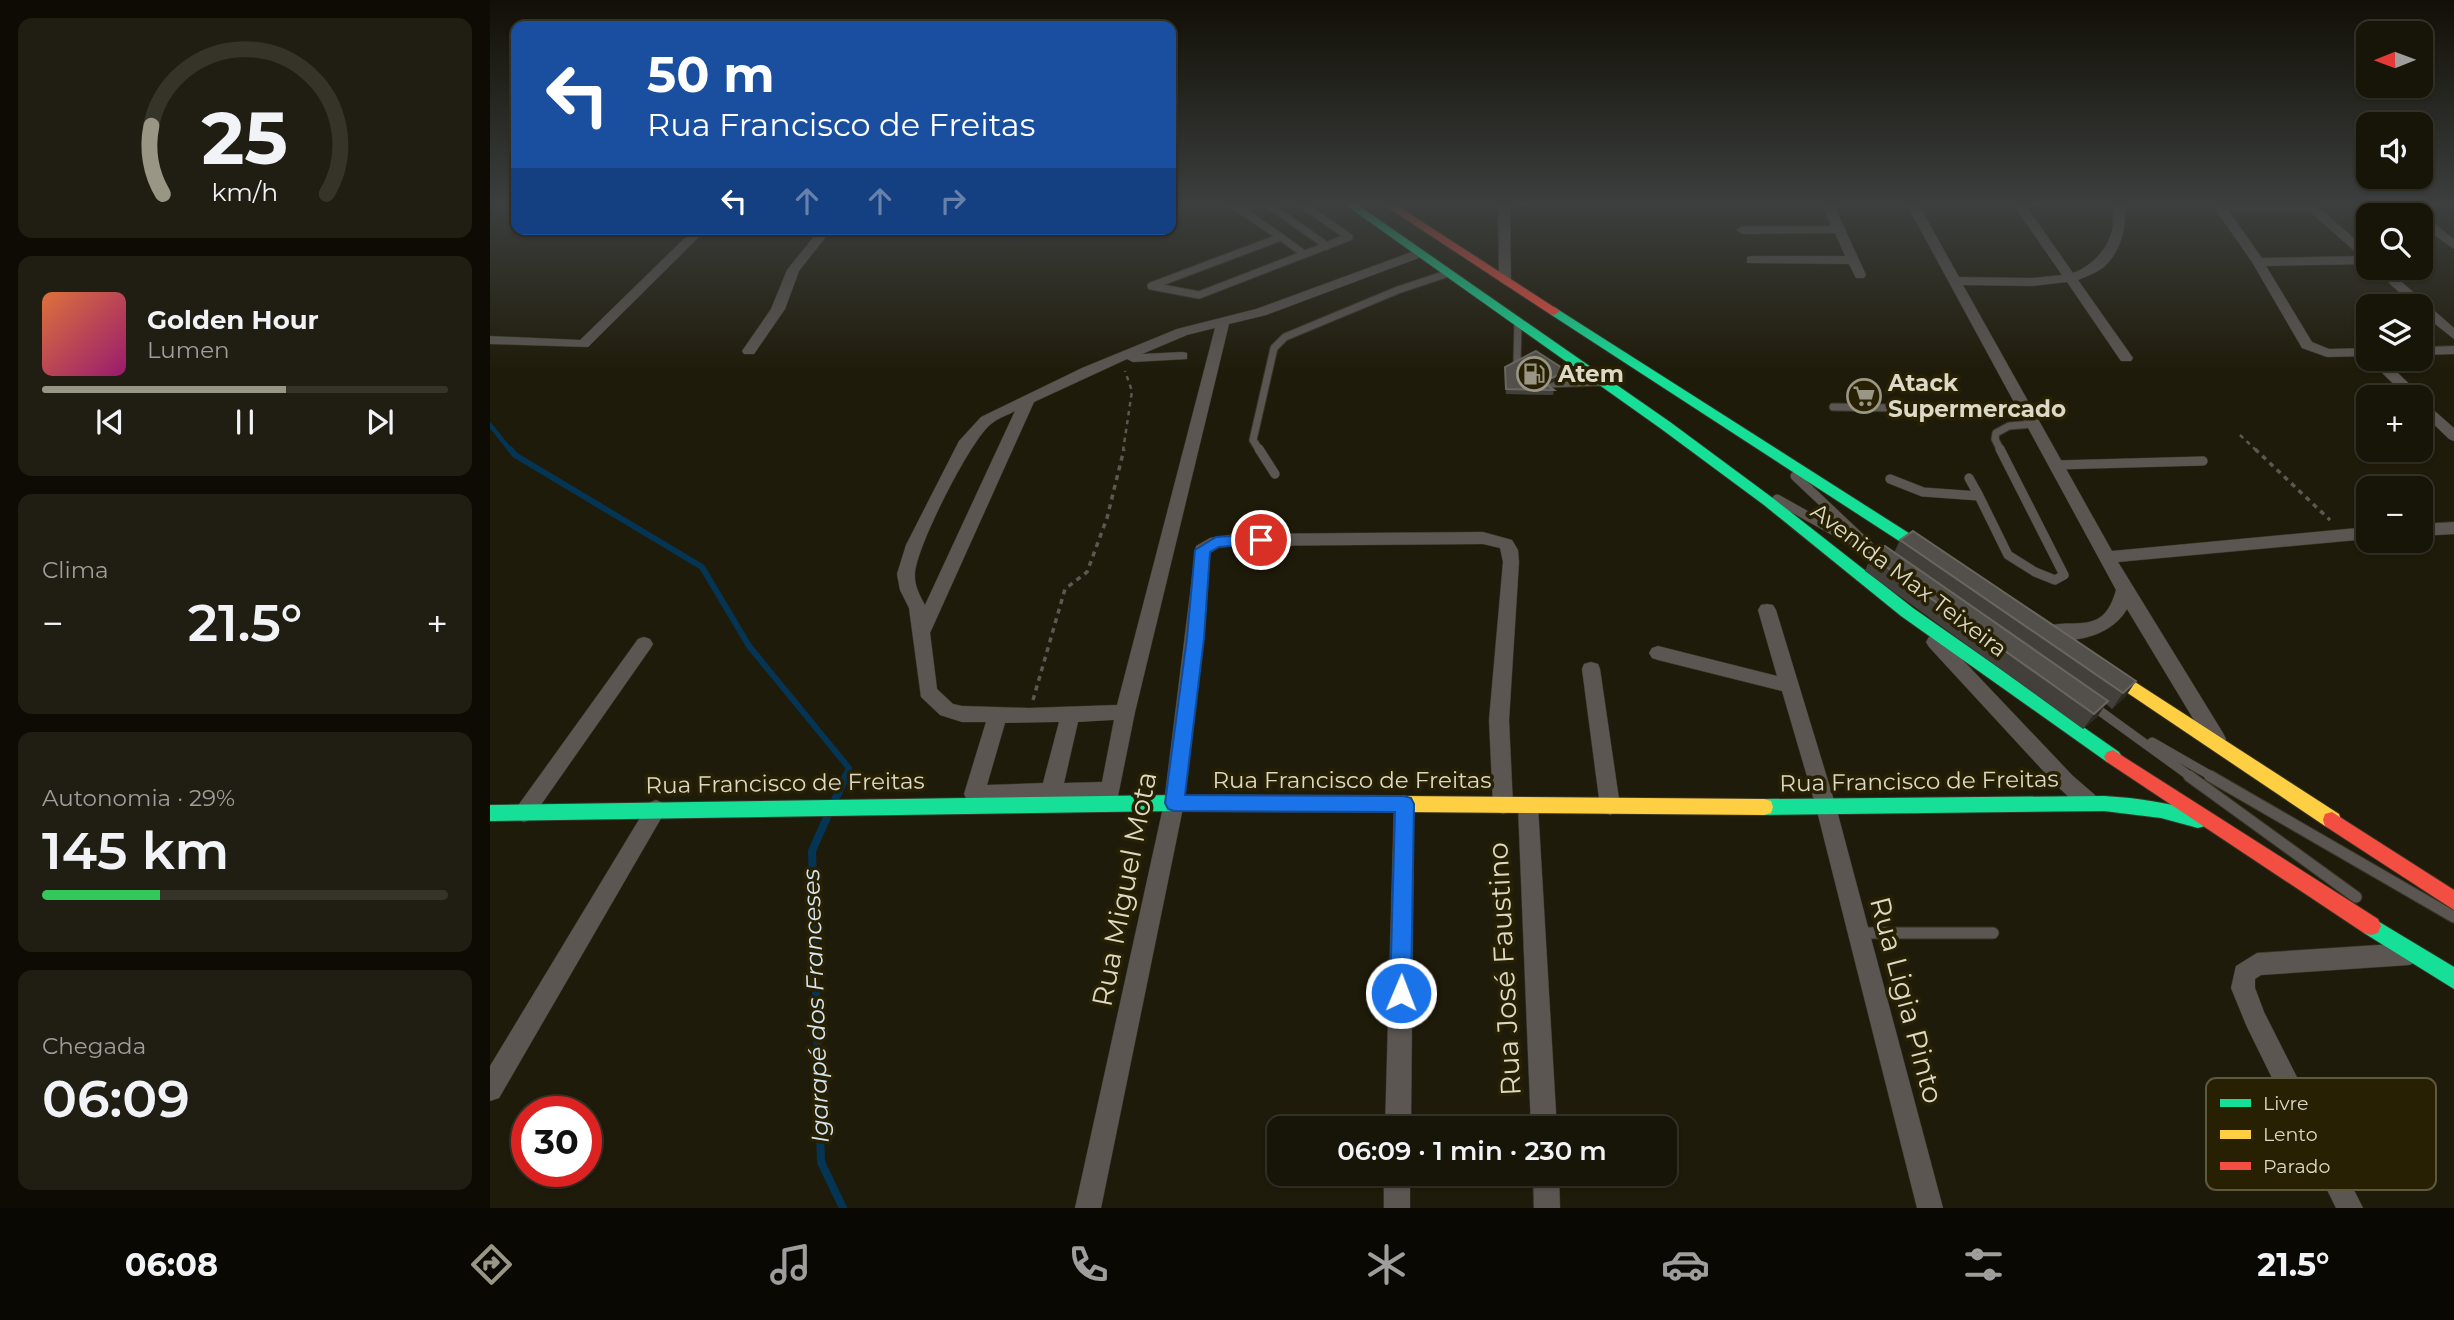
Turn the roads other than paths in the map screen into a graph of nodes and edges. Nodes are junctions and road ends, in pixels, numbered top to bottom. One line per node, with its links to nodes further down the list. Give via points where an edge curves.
1 (670, 259): 26 (street, via 583,344)
2 (802, 259): 28 (street, via 778,309)
3 (1222, 259): 4 (lane, via 1151,286 1199,295)
4 (1290, 259)
5 (1387, 259): 23 (street)
6 (1430, 259): 17 (main road, Avenida Max Teixeira)
7 (1472, 259): 21 (main road, Avenida Max Teixeira)
8 (1505, 259): 21 (street)
9 (1944, 259): 22 (street)
10 (2057, 259): 19 (street)
11 (2103, 259): 19 (street)
12 (2256, 259): 16 (street)
13 (2354, 259): 16 (street)
14 (1751, 260): 15 (street)
15 (1854, 260): 18 (street)
16 (2258, 262): 30 (street, via 2298,333 2314,350)
17 (1449, 273): 24 (main road, Avenida Max Teixeira); 47 (lane, via 1285,337 1274,348 1253,440)
18 (1860, 275)
19 (2071, 279): 22 (street); 32 (street)
20 (2392, 280): 25 (street)
21 (1505, 281): 43 (main road, Avenida Max Teixeira)
22 (1956, 281): 39 (street)
23 (1229, 319): 33 (street, via 1182,332); 68 (street)
24 (1518, 321): 35 (main road, Avenida Max Teixeira); 35 (lane, via 1517,364 1546,384)
25 (2454, 335)
26 (490, 340)
27 (2454, 350): 29 (street)
28 (749, 351)
29 (2433, 351)
30 (2356, 352)
31 (1182, 356): 33 (street)
32 (2126, 358)
33 (1118, 360): 37 (street)
34 (2388, 371): 36 (street)
35 (1602, 382): 46 (main road, Avenida Max Teixeira)
36 (2402, 385)
37 (1028, 400): 62 (street); 62 (street, via 977,429 918,535 906,574)
38 (1833, 407): 39 (lane)
39 (2026, 410): 41 (street)
40 (2433, 416): 42 (street)
41 (2034, 424): 45 (street); 50 (lane, via 2002,429 1995,439 2064,575 2055,580 2008,555)
42 (2454, 436)
43 (1756, 439): 54 (lane); 57 (main road, Avenida Max Teixeira)
44 (2203, 461): 45 (lane)
45 (2056, 465): 55 (street)
46 (1724, 469): 54 (lane); 60 (main road, Avenida Max Teixeira)
47 (1275, 474)
48 (1969, 478): 50 (lane)
49 (1890, 479): 50 (lane, via 1910,491)
50 (1979, 496)
51 (2454, 528): 52 (street)
52 (2433, 529)
53 (2356, 534): 55 (street)
54 (1880, 556): 56 (lane)
55 (2108, 557): 58 (street)
56 (1892, 565)
57 (1947, 565)
58 (2125, 590): 61 (street, via 2123,607 2110,621 2076,632); 72 (street)
59 (1768, 610): 66 (street, Rua Ligia Pinto)
60 (1907, 611): 74 (street, Rua Francisco de Freitas); 84 (main road, Avenida Max Teixeira)
61 (2042, 628): 72 (main road)
62 (922, 631): 70 (street, via 928,692 947,710)
63 (644, 644): 83 (street)
64 (1658, 653): 66 (street)
65 (1591, 669): 79 (street)
66 (1790, 686): 80 (street, Rua Ligia Pinto)
67 (2086, 701): 71 (lane)
68 (1125, 712): 69 (street); 73 (street, via 1111,790)
69 (1070, 715): 70 (street); 73 (street)
70 (998, 716): 73 (street, via 974,794)
71 (2108, 717): 86 (lane); 87 (lane)
72 (2220, 746): 85 (main road)
73 (1051, 793)
74 (2088, 801): 80 (main road, Rua Francisco de Freitas, via 2047,806); 84 (main road, Rua Francisco de Freitas, via 2161,807)
75 (1174, 803): 76 (main road, Rua Francisco de Freitas); 77 (street, Rua Miguel Mota, via 1202,550 1216,542 1483,538 1506,544 1510,550 1499,720); 81 (main road, Rua Francisco de Freitas); 100 (street, Rua Miguel Mota)
76 (1404, 804): 77 (main road, Rua Francisco de Freitas); 95 (street)
77 (1503, 805): 78 (main road, Rua Francisco de Freitas)
78 (1528, 806): 79 (main road, Rua Francisco de Freitas); 96 (street, Rua José Faustino)
79 (1610, 806): 80 (main road, Rua Francisco de Freitas)
80 (1826, 807): 88 (street, Rua Ligia Pinto)
81 (656, 808): 83 (main road, Rua Francisco de Freitas); 94 (street)
82 (490, 813): 83 (main road, Rua Francisco de Freitas)
83 (524, 813)
84 (2216, 827): 90 (main road, Avenida Max Teixeira)
85 (2454, 901)
86 (2365, 903)
87 (2454, 917)
88 (1859, 933): 89 (lane); 103 (street, Rua Ligia Pinto)
89 (1993, 933)
90 (2418, 949): 91 (lane); 92 (main road, Avenida Max Teixeira); 93 (street, via 2257,964 2244,974 2243,988 2255,1020)
91 (2454, 968)
92 (2454, 979)
93 (2284, 1078)
94 (490, 1088)
95 (1398, 1116)
96 (1543, 1116)
97 (1398, 1186): 101 (street)
98 (1547, 1186): 102 (street)
99 (2341, 1190): 104 (street)
100 (1088, 1208)
101 (1397, 1208)
102 (1548, 1208)
103 (1930, 1208)
104 (2350, 1208)

